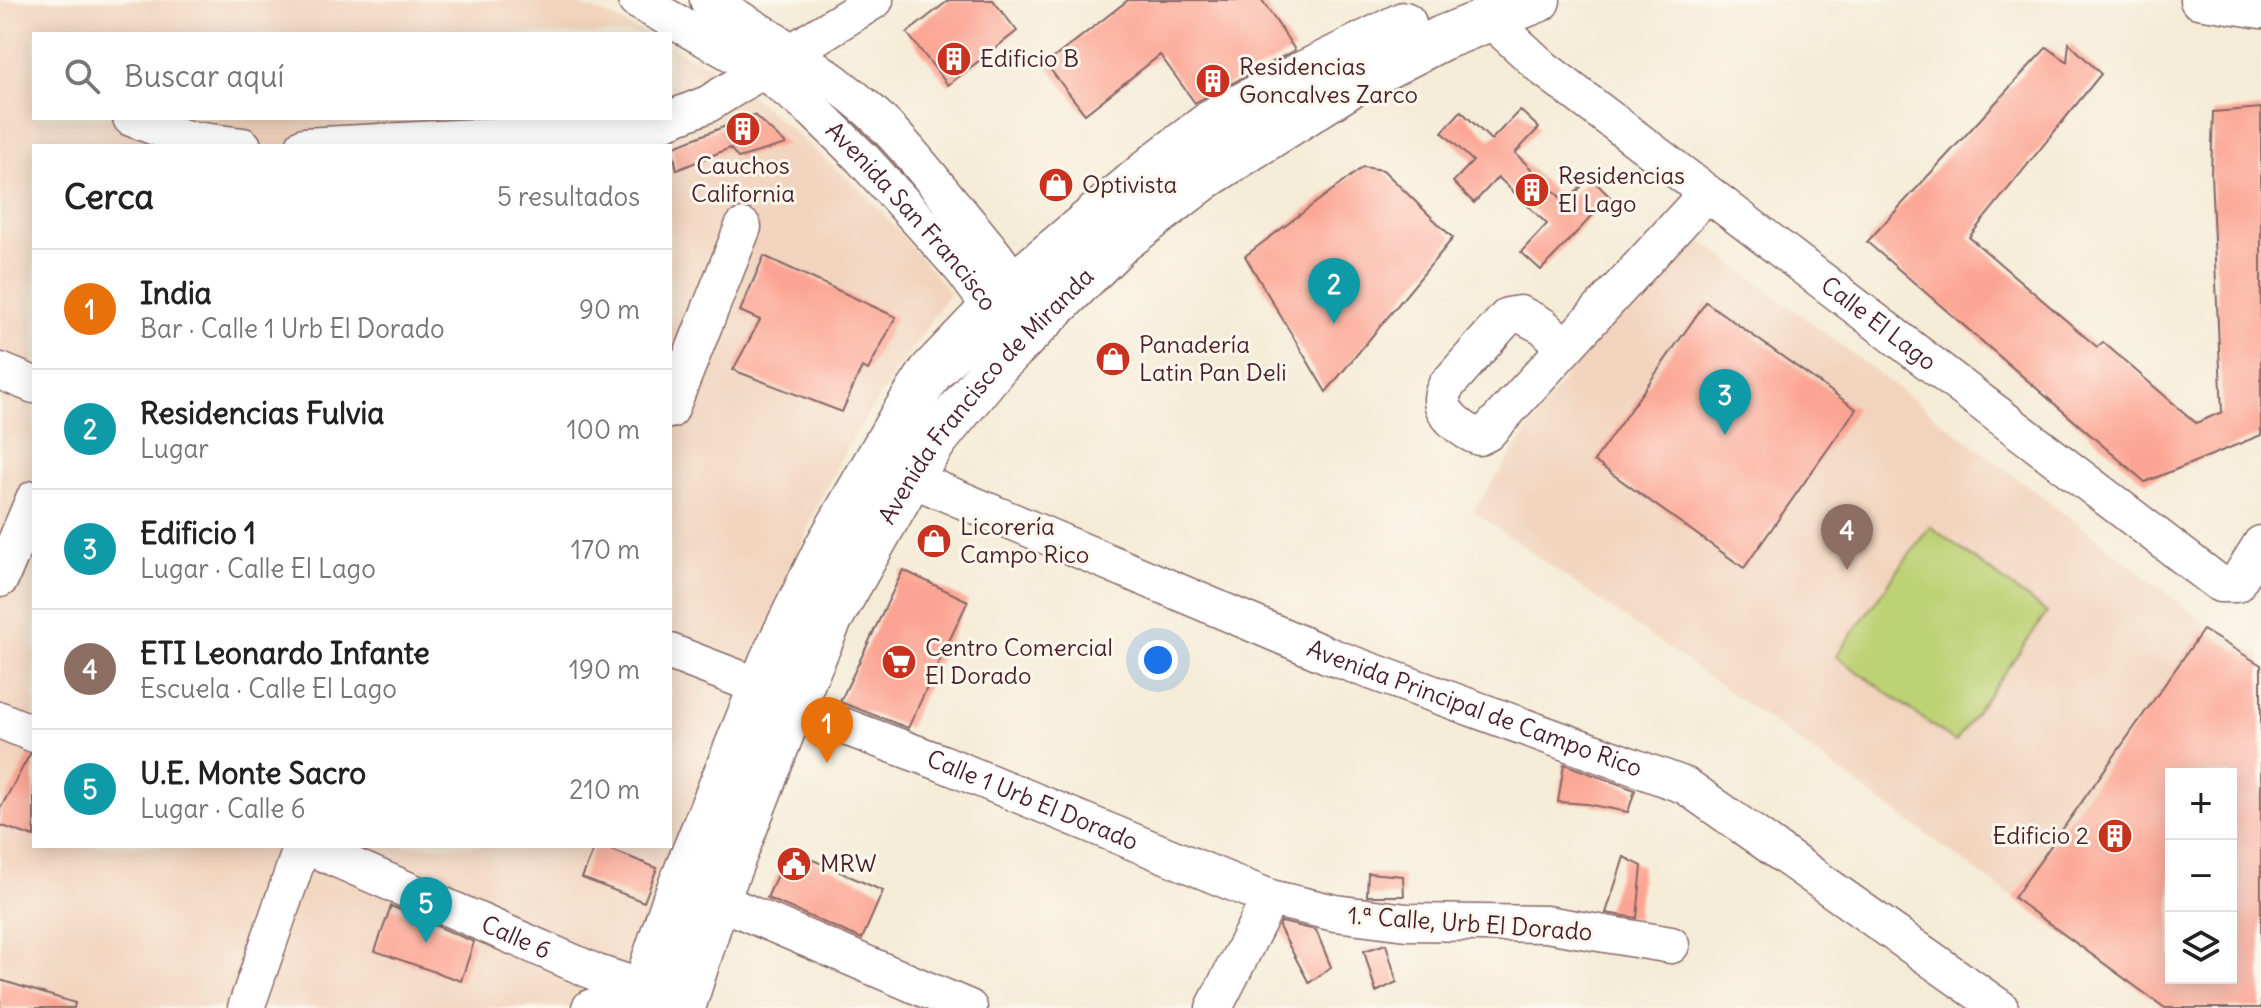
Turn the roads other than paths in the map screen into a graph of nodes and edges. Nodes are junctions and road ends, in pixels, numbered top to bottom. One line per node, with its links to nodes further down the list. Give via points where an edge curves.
1 (636, 0): 8 (street, Avenida San Francisco)
2 (708, 0): 8 (street, Avenida San Francisco, via 764,33)
3 (875, 0): 8 (street)
4 (1538, 0): 6 (main road, Avenida Francisco de Miranda)
5 (2198, 0): 7 (street)
6 (1473, 10): 14 (street, Calle El Lago); 16 (main road, Avenida Francisco de Miranda, via 1272,89 1212,122); 17 (main road, Avenida Francisco de Miranda, via 1442,38 1354,83 1205,177 1119,243)
7 (2261, 10)
8 (776, 61): 9 (street, via 708,104); 16 (street, Avenida San Francisco, via 848,92 873,114 946,196)
9 (672, 118)
10 (136, 120): 12 (street, via 187,139)
11 (667, 120): 13 (street, via 647,128)
12 (227, 144)
13 (342, 144)
14 (1707, 193): 18 (street); 24 (street, Calle El Lago, via 2220,584 2236,584)
15 (743, 227): 21 (street)
16 (1004, 296): 17 (street, Avenida San Francisco); 27 (main road, Avenida Francisco de Miranda, via 931,372 827,547)
17 (1037, 327): 22 (main road, Avenida Francisco de Miranda, via 998,363)
18 (1565, 347)
19 (0, 371): 20 (street)
20 (32, 384)
21 (672, 405)
22 (910, 478): 27 (main road, Avenida Francisco de Miranda, via 830,619); 43 (street, Avenida Principal de Campo Rico, via 1327,655 1686,786)
23 (32, 504): 25 (street)
24 (2261, 544)
25 (0, 579)
26 (672, 653): 27 (street, Calle 1 Urb El Dorado)
27 (776, 697): 32 (street, Calle 1 Urb El Dorado); 33 (main road, Avenida Francisco de Miranda); 37 (main road, Avenida Francisco de Miranda, via 673,904)
28 (0, 720): 29 (street)
29 (32, 733)
30 (304, 848): 38 (street)
31 (310, 848): 35 (street, Calle 6)
32 (1270, 898): 34 (street, 1.ª Calle, Urb El Dorado, via 1407,922 1546,924); 42 (street)
33 (717, 900): 36 (street); 37 (main road, Avenida Francisco de Miranda)
34 (1671, 945)
35 (597, 973): 37 (street, Calle 6); 39 (street)
36 (926, 1000): 41 (street)
37 (663, 1002): 40 (street)
38 (246, 1008)
39 (583, 1008)
40 (590, 1008)
41 (969, 1008)
42 (1214, 1008)
43 (2000, 1008)

